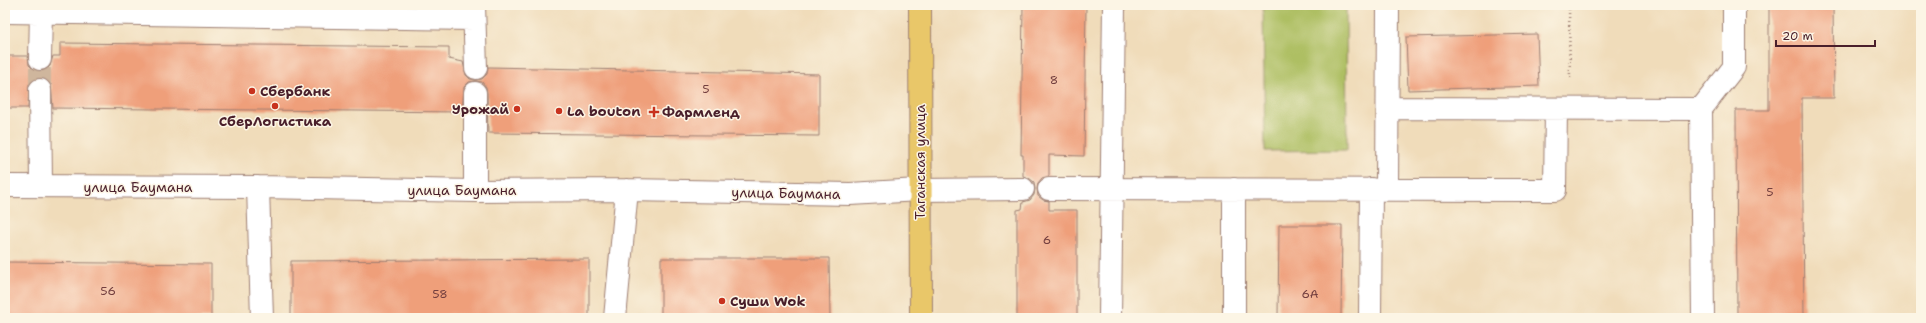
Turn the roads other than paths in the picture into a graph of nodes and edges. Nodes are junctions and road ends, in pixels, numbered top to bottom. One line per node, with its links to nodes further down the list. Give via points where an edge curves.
1 (920, 5): 24 (main road, Таганская улица)
2 (1114, 5): 18 (street)
3 (1388, 5): 12 (street)
4 (1734, 5): 13 (street, via 1734,67)
5 (5, 12): 6 (street)
6 (41, 12): 7 (street); 8 (street)
7 (474, 12): 9 (street)
8 (40, 59)
9 (476, 68)
10 (40, 90): 16 (street)
11 (475, 93): 25 (street)
12 (1388, 108): 14 (street); 22 (street)
13 (1701, 108): 14 (street); 32 (street)
14 (1563, 109): 22 (street, via 1556,190)
15 (5, 186): 16 (street, улица Баумана)
16 (41, 186): 17 (street, улица Баумана)
17 (258, 187): 25 (street, улица Баумана); 26 (street)
18 (1111, 188): 20 (street); 21 (street); 29 (street)
19 (1023, 189): 24 (street, улица Баумана)
20 (1049, 189)
21 (1234, 189): 22 (street); 30 (street)
22 (1379, 189): 31 (street)
23 (627, 190): 24 (street, улица Баумана, via 850,194); 25 (street, улица Баумана); 27 (street)
24 (919, 190): 28 (main road, Таганская улица)
25 (474, 191)
26 (262, 318)
27 (615, 318)
28 (921, 318)
29 (1110, 318)
30 (1234, 318)
31 (1370, 318)
32 (1703, 318)

